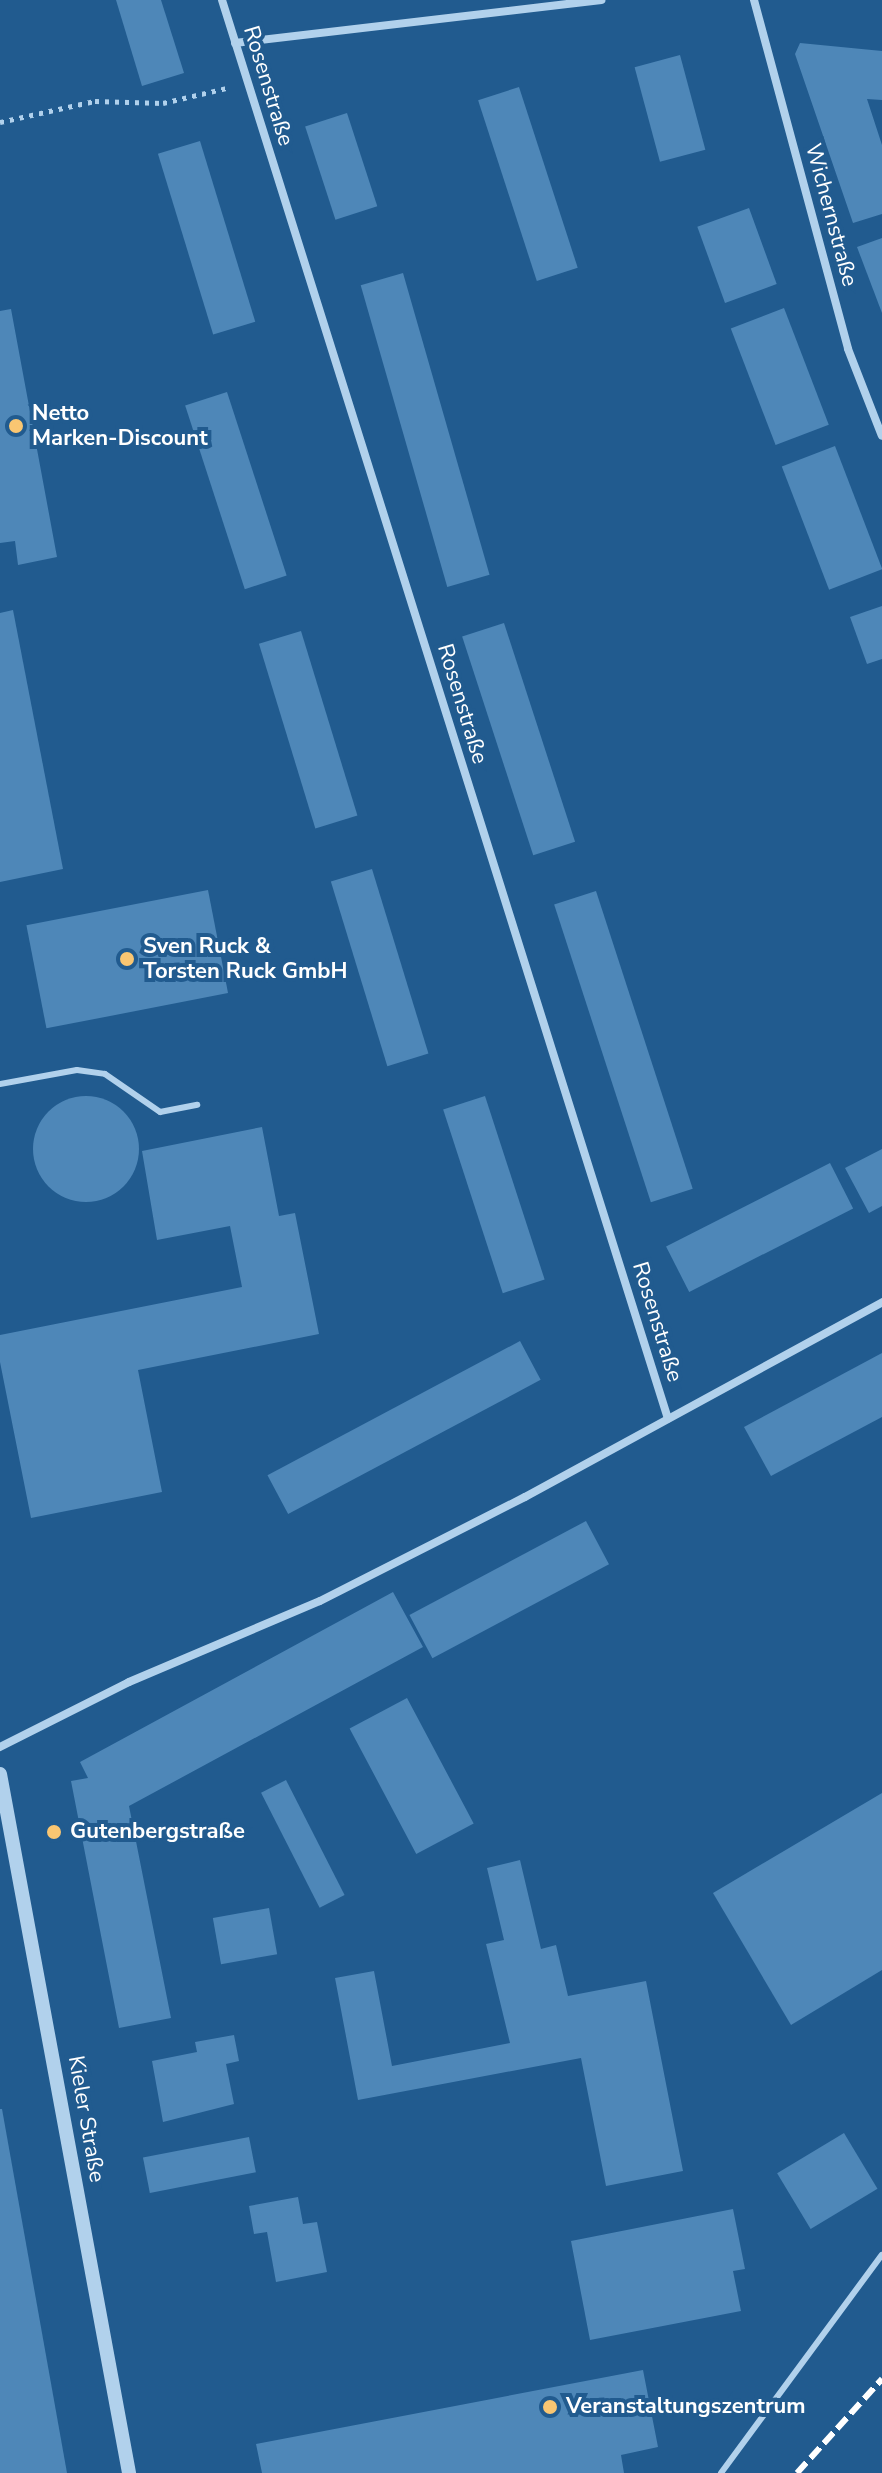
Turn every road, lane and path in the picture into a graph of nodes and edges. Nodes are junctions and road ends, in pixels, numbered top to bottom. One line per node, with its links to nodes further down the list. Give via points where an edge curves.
1 (222, 0): 4 (street, Rosenstraße)
2 (601, 0): 4 (street)
3 (754, 0): 7 (street, Wichernstraße, via 848,349)
4 (235, 43): 5 (street, Rosenstraße)
5 (247, 80): 6 (path, via 163,103 95,101); 11 (street, Rosenstraße)
6 (0, 122)
7 (882, 436)
8 (0, 1084): 9 (lane, via 77,1070 105,1074 160,1112)
9 (197, 1105)
10 (882, 1302): 11 (street)
11 (668, 1419): 12 (street, via 320,1601 129,1682)
12 (0, 1747)
13 (0, 1774): 15 (street, Kieler Straße)
14 (882, 2255): 16 (lane)
15 (129, 2473)
16 (721, 2473)

